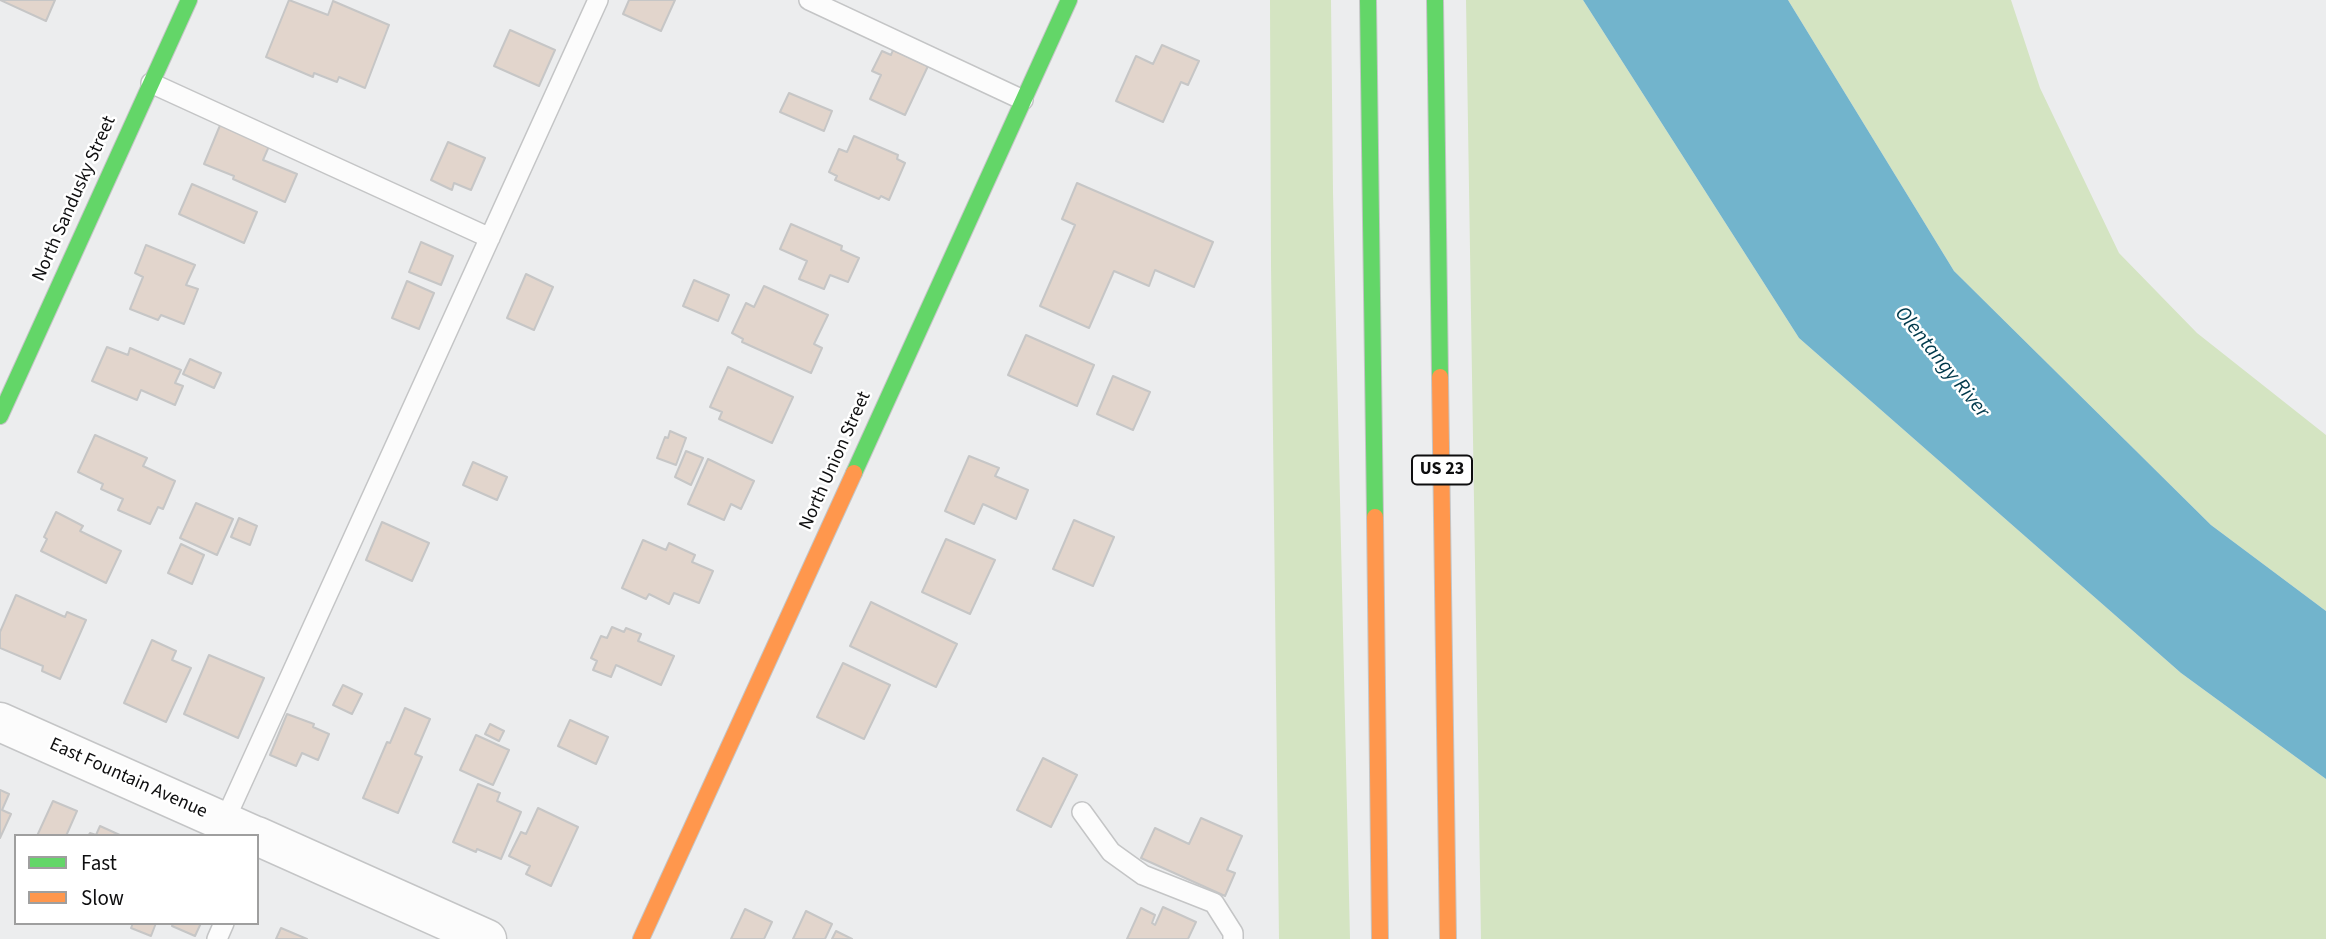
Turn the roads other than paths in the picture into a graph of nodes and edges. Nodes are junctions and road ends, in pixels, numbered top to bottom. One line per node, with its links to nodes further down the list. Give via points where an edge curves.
1 (189, 0): 7 (main road, North Sandusky Street)
2 (598, 0): 9 (lane)
3 (809, 0): 8 (lane)
4 (1069, 0): 8 (main road, North Union Street)
5 (1368, 0): 19 (main road)
6 (1435, 0): 20 (main road, US 23)
7 (151, 83): 9 (lane); 10 (main road, North Sandusky Street)
8 (1023, 100): 17 (main road, North Union Street)
9 (489, 238): 14 (lane)
10 (0, 416)
11 (0, 722): 13 (street, East Fountain Avenue)
12 (1082, 812): 18 (lane, via 1111,852 1143,875 1214,903)
13 (247, 834)
14 (252, 834)
15 (259, 839): 16 (street, East Fountain Avenue)
16 (487, 939)
17 (641, 939)
18 (1233, 939)
19 (1380, 939)
20 (1448, 939)

